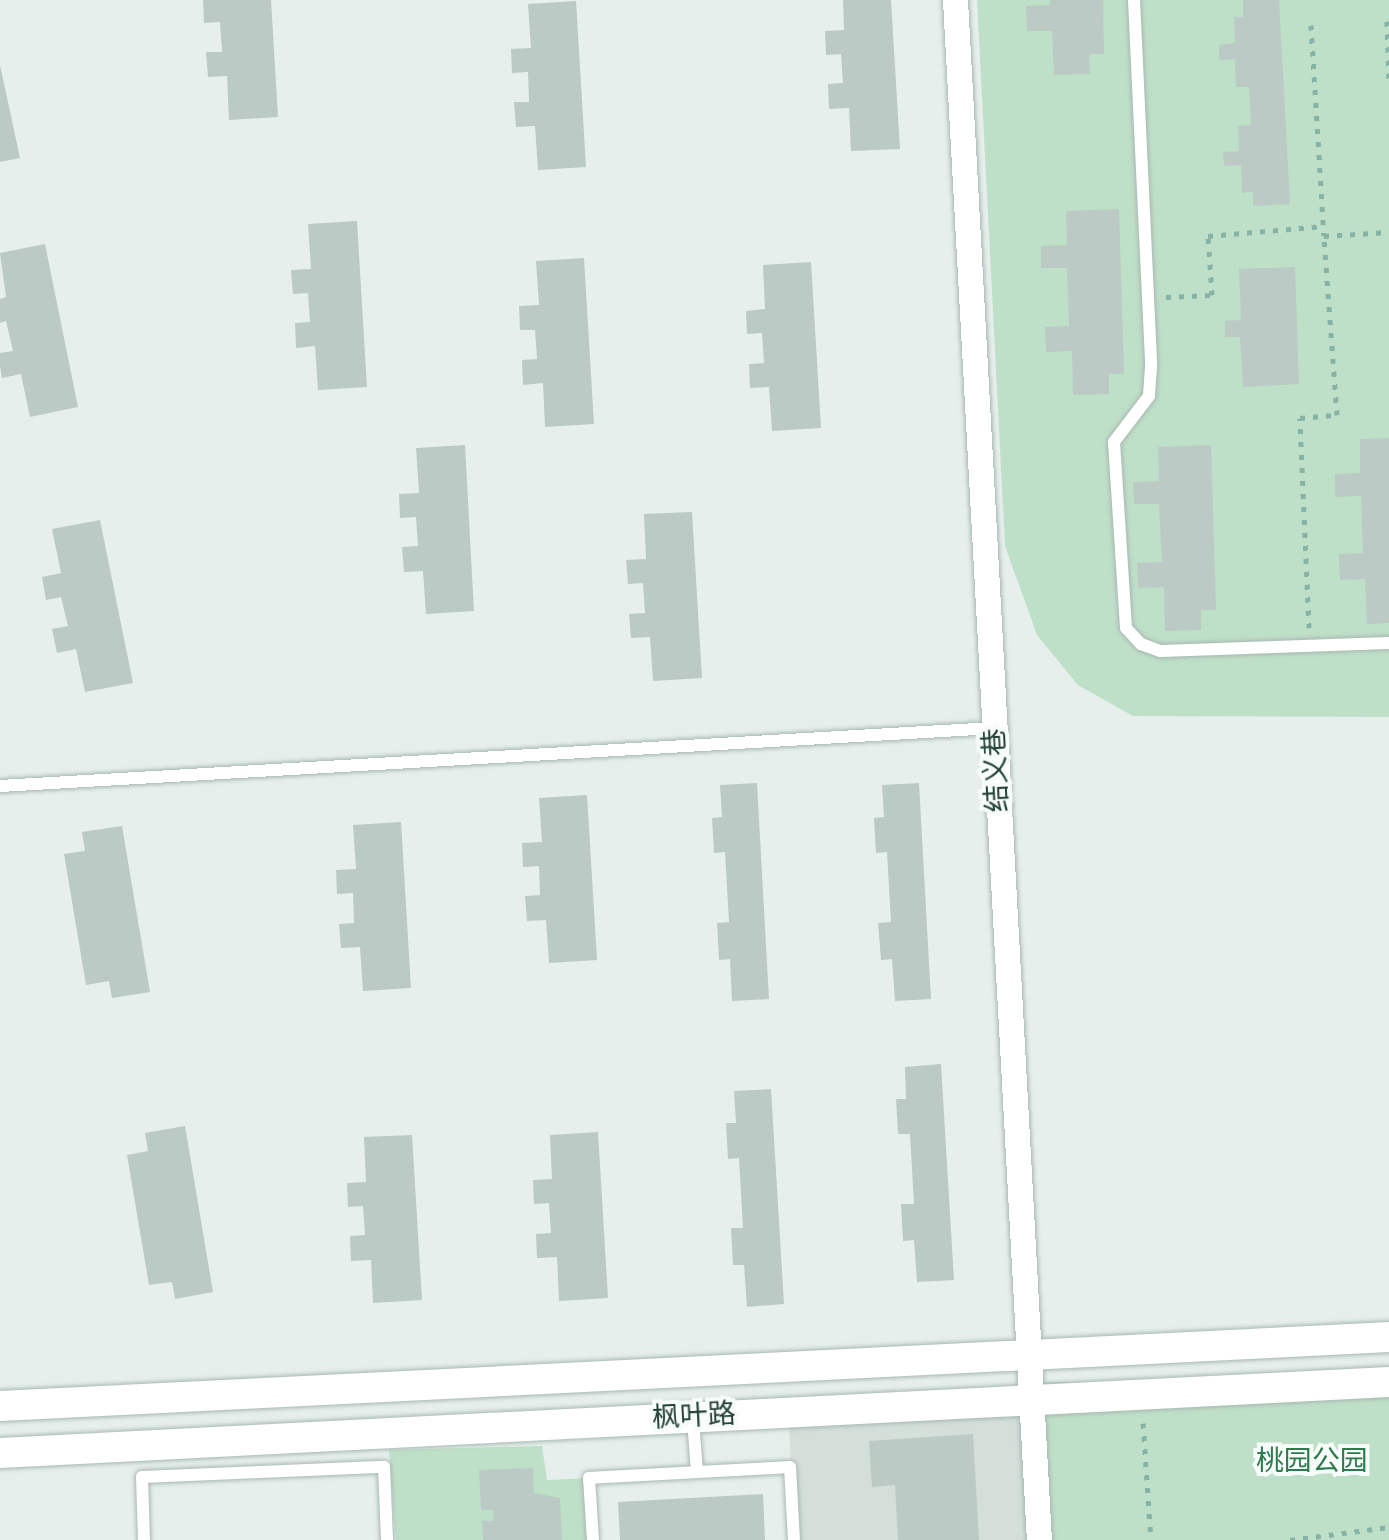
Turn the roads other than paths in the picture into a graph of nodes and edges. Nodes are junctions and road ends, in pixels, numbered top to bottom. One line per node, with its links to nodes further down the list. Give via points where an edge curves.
1 (955, 0): 4 (street, 结义巷)
2 (1134, 0): 3 (lane, via 1149,396 1114,442 1126,628 1141,644 1160,650)
3 (1389, 643)
4 (995, 728): 5 (lane); 7 (street, 结义巷)
5 (0, 786)
6 (1389, 1337): 7 (street, 枫叶路)
7 (1029, 1355): 9 (street, 结义巷); 10 (street, 枫叶路)
8 (1389, 1382): 9 (street, 枫叶路)
9 (1032, 1400): 11 (street, 枫叶路); 18 (street, 结义巷)
10 (0, 1406)
11 (693, 1418): 12 (street, 枫叶路); 13 (lane)
12 (0, 1454)
13 (696, 1472): 16 (lane, via 589,1478); 17 (lane, via 790,1467)
14 (144, 1540): 15 (lane, via 142,1477 384,1467)
15 (387, 1540)
16 (593, 1540)
17 (794, 1540)
18 (1039, 1540)

